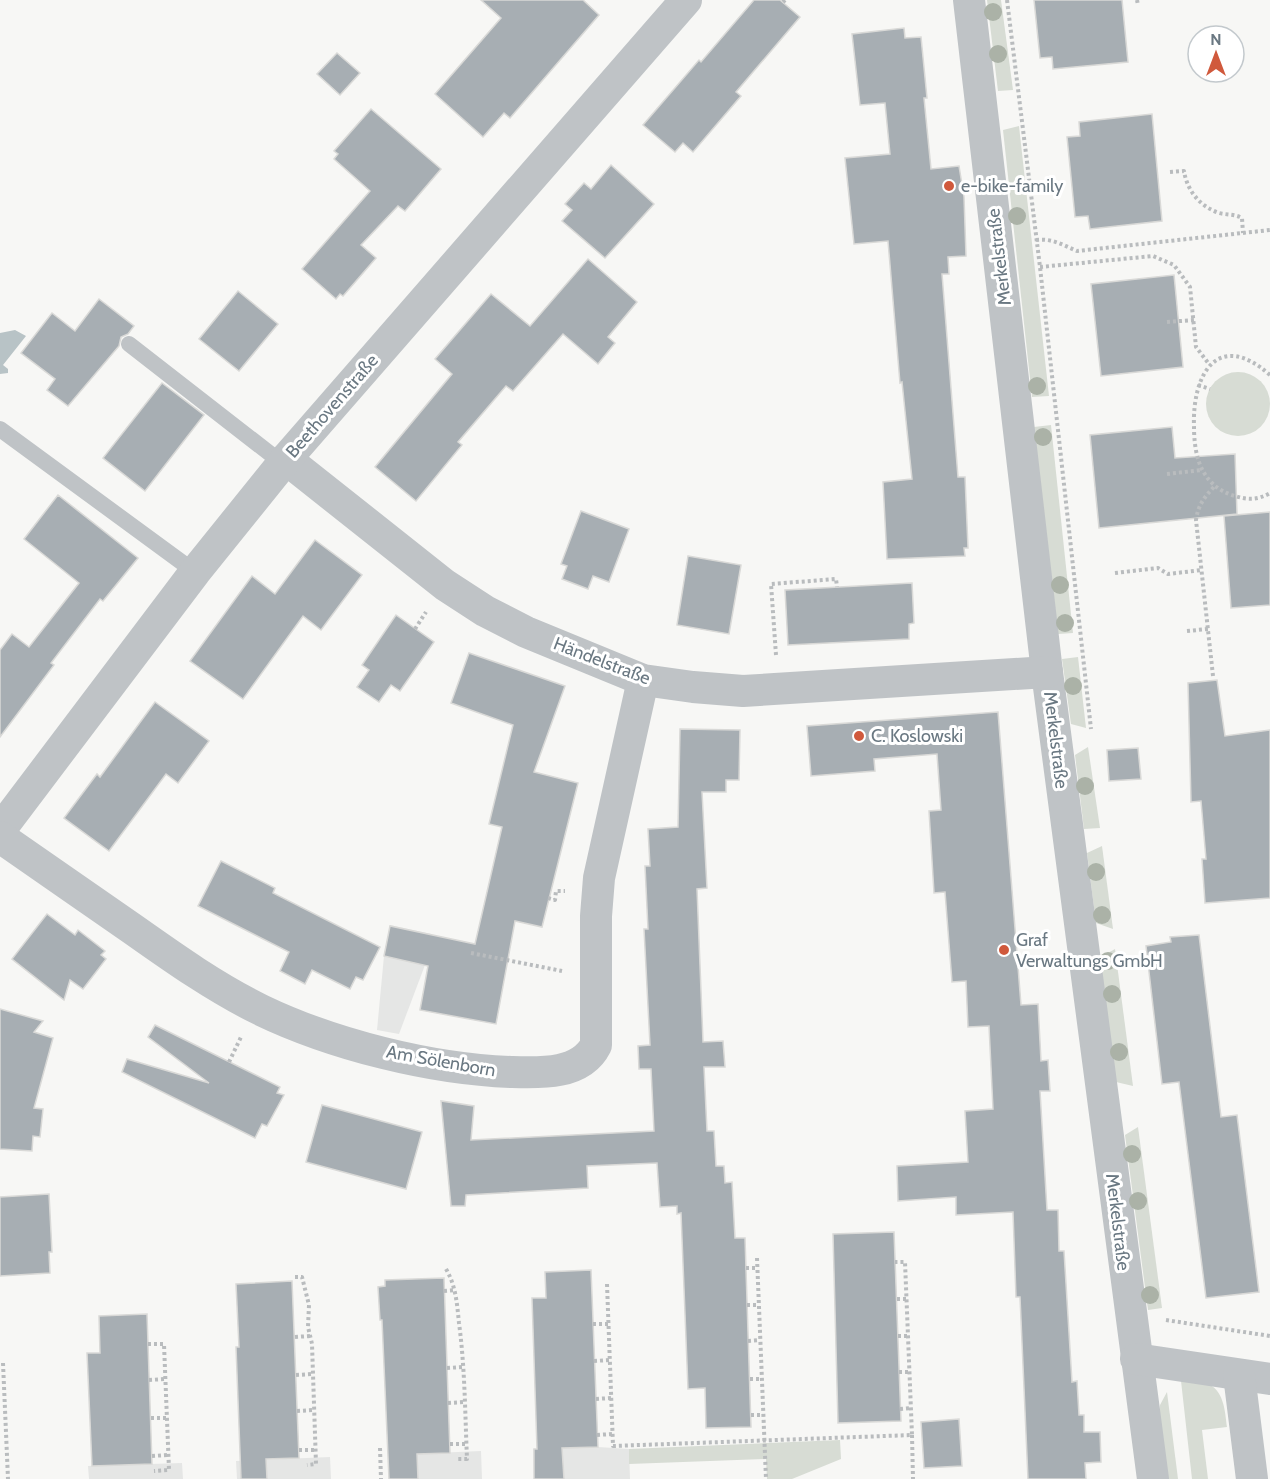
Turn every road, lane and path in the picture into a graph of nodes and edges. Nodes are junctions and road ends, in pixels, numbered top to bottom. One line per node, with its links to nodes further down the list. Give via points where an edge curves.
1 (686, 0): 17 (street, Beethovenstraße)
2 (969, 0): 28 (street, Merkelstraße)
3 (1007, 0): 7 (path)
4 (1170, 172): 6 (path, via 1184,171 1191,191 1207,207 1242,218)
5 (1270, 230): 6 (path)
6 (1243, 233): 7 (path, via 1077,251 1056,241)
7 (1036, 240): 8 (path)
8 (1040, 267): 9 (path, via 1153,256 1174,265 1191,287); 32 (path)
9 (1194, 320): 10 (path); 12 (path, via 1196,347)
10 (1167, 322)
11 (129, 344): 17 (lane)
12 (1209, 364): 13 (path, via 1240,357); 14 (path)
13 (1270, 375)
14 (1198, 385): 15 (path); 18 (path, via 1194,441)
15 (1209, 389)
16 (0, 429): 23 (lane)
17 (284, 461): 23 (street, Beethovenstraße); 30 (street, Händelstraße, via 484,611)
18 (1202, 471): 19 (path); 20 (path)
19 (1167, 474)
20 (1215, 486): 21 (path, via 1244,499 1258,499); 22 (path, via 1202,500 1196,520)
21 (1270, 493)
22 (1202, 570): 24 (path, via 1168,574 1158,568); 26 (path)
23 (195, 572): 33 (street, Beethovenstraße)
24 (1115, 573)
25 (837, 587): 31 (path, via 836,579 771,584)
26 (1208, 629): 27 (path); 29 (path)
27 (1187, 631)
28 (1047, 672): 31 (street, Händelstraße); 60 (street, Merkelstraße)
29 (1213, 676)
30 (644, 680): 31 (street, Händelstraße, via 742,692); 36 (street, Am Sölenborn, via 599,878)
31 (778, 689)
32 (1092, 738)
33 (0, 830)
34 (0, 837): 36 (street, Am Sölenborn, via 163,951 260,1010 311,1030 421,1062 478,1071 531,1073 560,1071 577,1064 591,1055 596,1045)
35 (471, 953): 36 (path)
36 (596, 977)
37 (757, 1258): 40 (path)
38 (895, 1262): 47 (path, via 905,1262)
39 (746, 1268): 40 (path)
40 (757, 1268): 49 (path)
41 (446, 1269): 44 (path)
42 (295, 1277): 52 (path, via 302,1277 309,1305)
43 (607, 1284): 51 (path)
44 (455, 1290): 45 (path); 65 (path)
45 (444, 1291)
46 (897, 1299): 47 (path)
47 (907, 1299): 54 (path)
48 (747, 1305): 49 (path)
49 (759, 1305): 57 (path)
50 (593, 1324): 51 (path)
51 (608, 1324): 61 (path)
52 (310, 1336): 56 (path); 69 (path)
53 (898, 1336): 54 (path)
54 (908, 1336): 68 (path)
55 (1270, 1336): 64 (path, via 1166,1320)
56 (295, 1337)
57 (760, 1340): 58 (path); 74 (path)
58 (748, 1341)
59 (148, 1344): 72 (path, via 164,1344)
60 (1136, 1359): 64 (street); 109 (street, Merkelstraße)
61 (610, 1360): 62 (path); 77 (path)
62 (594, 1361)
63 (3, 1363): 105 (path)
64 (1171, 1364): 71 (street)
65 (463, 1367): 66 (path); 79 (path)
66 (447, 1368)
67 (899, 1372): 68 (path)
68 (910, 1372): 82 (path)
69 (313, 1374): 70 (path); 83 (path)
70 (296, 1375)
71 (1239, 1375): 75 (street); 110 (street)
72 (165, 1379): 76 (path); 88 (path)
73 (750, 1379): 74 (path)
74 (762, 1379): 86 (path)
75 (1270, 1379)
76 (149, 1380)
77 (611, 1398): 78 (path); 90 (path)
78 (596, 1399)
79 (465, 1402): 80 (path); 94 (path)
80 (448, 1403)
81 (900, 1408): 82 (path)
82 (911, 1408): 91 (path)
83 (314, 1410): 84 (path); 98 (path)
84 (297, 1411)
85 (751, 1415): 86 (path)
86 (763, 1415): 92 (path)
87 (151, 1418): 88 (path)
88 (167, 1418): 100 (path)
89 (597, 1434): 90 (path)
90 (612, 1434): 95 (path)
91 (912, 1434): 92 (path); 108 (path)
92 (764, 1440): 95 (path); 107 (path)
93 (450, 1444): 94 (path)
94 (466, 1444): 102 (path, via 467,1459)
95 (613, 1446): 99 (path)
96 (380, 1448): 106 (path)
97 (299, 1450): 98 (path)
98 (316, 1450): 103 (path, via 316,1464)
99 (613, 1453)
100 (168, 1455): 101 (path); 104 (path, via 169,1470)
101 (152, 1456)
102 (457, 1459)
103 (307, 1465)
104 (154, 1471)
105 (8, 1479)
106 (381, 1479)
107 (765, 1479)
108 (914, 1479)
109 (1153, 1479)
110 (1252, 1479)

